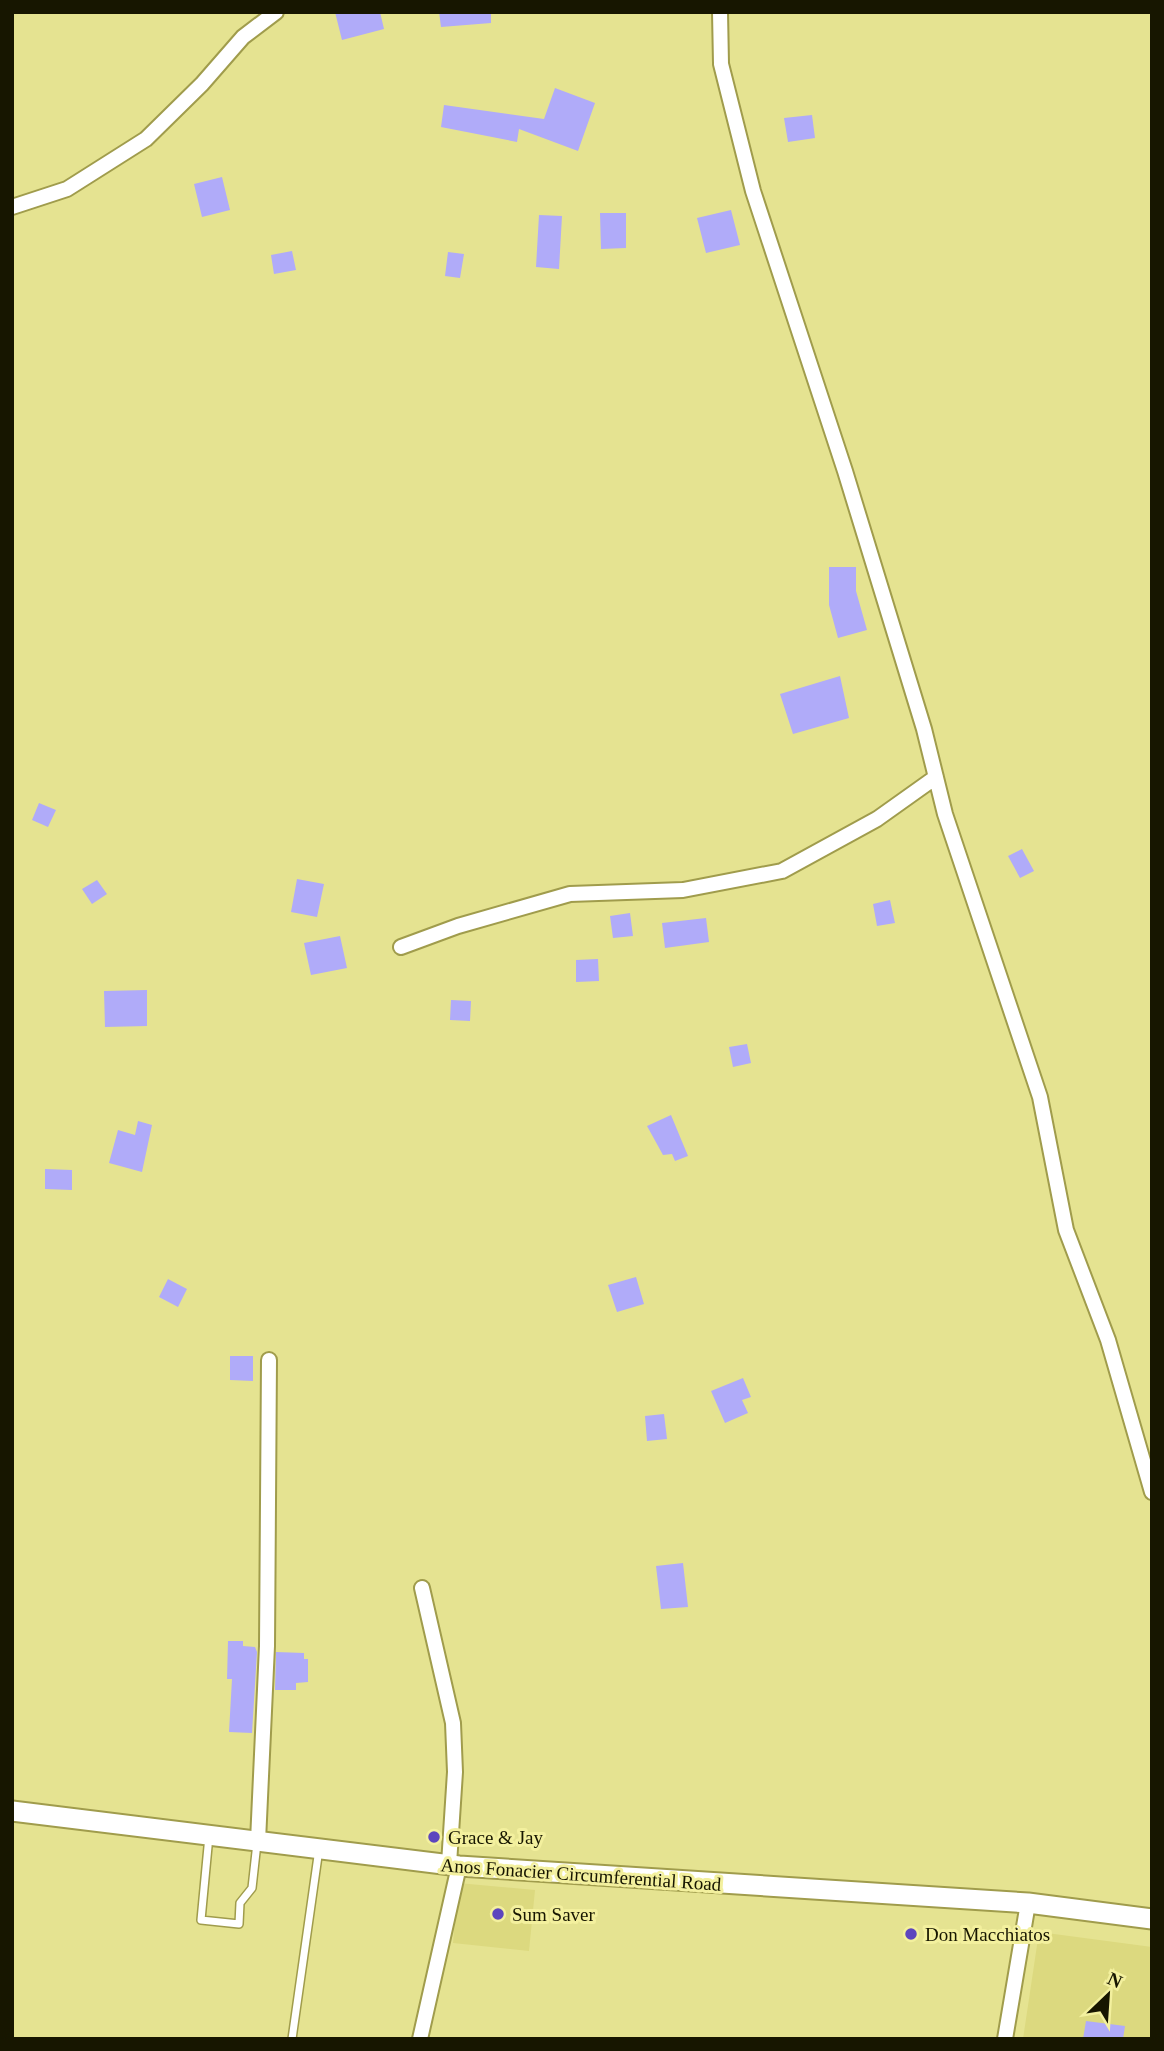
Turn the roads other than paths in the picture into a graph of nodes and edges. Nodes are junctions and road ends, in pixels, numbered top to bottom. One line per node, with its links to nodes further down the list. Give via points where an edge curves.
1 (276, 12): 3 (street, via 243,37 146,139 67,189)
2 (720, 12): 4 (street, via 721,64 753,191 845,471)
3 (12, 207)
4 (936, 778): 5 (street, via 877,819 782,871 683,890 570,894); 7 (street, via 1040,1097 1066,1230 1108,1340)
5 (401, 947)
6 (269, 1360): 11 (street, via 267,1646)
7 (1152, 1492)
8 (422, 1588): 13 (street, via 453,1723)
9 (12, 1811): 10 (main road, Anos Fonacier Circumferential Road)
10 (209, 1835): 11 (main road, Anos Fonacier Circumferential Road); 11 (lane, via 201,1920 239,1924 240,1903 252,1888)
11 (258, 1841): 12 (main road, Anos Fonacier Circumferential Road)
12 (319, 1848): 13 (main road, Anos Fonacier Circumferential Road); 16 (lane)
13 (454, 1865): 14 (main road, Anos Fonacier Circumferential Road); 17 (street)
14 (1027, 1903): 15 (main road, Anos Fonacier Circumferential Road); 18 (street)
15 (1152, 1919)
16 (292, 2039)
17 (419, 2039)
18 (1005, 2039)

